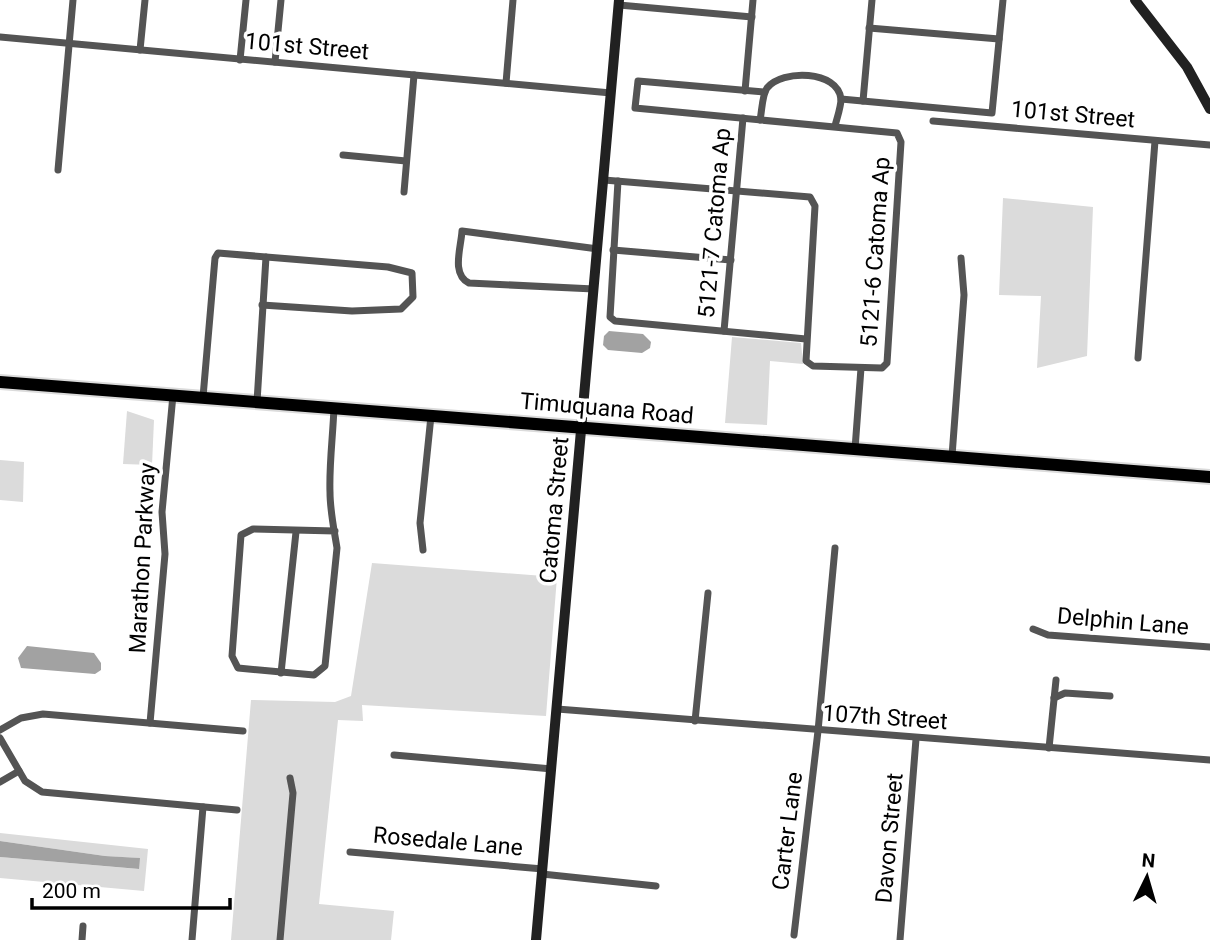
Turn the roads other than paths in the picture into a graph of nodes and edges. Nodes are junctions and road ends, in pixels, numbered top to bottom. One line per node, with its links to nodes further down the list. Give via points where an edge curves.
1 (73, 0): 16 (street)
2 (145, 0): 17 (street)
3 (246, 0): 18 (street)
4 (281, 0): 19 (street)
5 (513, 0): 21 (street)
6 (753, 0): 12 (street)
7 (872, 0): 13 (street)
8 (1003, 0): 15 (street)
9 (1135, 0): 27 (street, via 1187,67)
10 (619, 2): 11 (street); 24 (street, Catoma Street)
11 (635, 3): 12 (street)
12 (752, 17): 22 (street)
13 (869, 28): 15 (street); 26 (street)
14 (0, 37): 16 (street, 101st Street)
15 (999, 39): 26 (street, via 992,113)
16 (69, 44): 17 (street, 101st Street); 36 (street)
17 (140, 50): 18 (street, 101st Street)
18 (240, 60): 19 (street, 101st Street)
19 (275, 62): 20 (street, 101st Street)
20 (414, 75): 21 (street, 101st Street); 35 (street)
21 (506, 83): 24 (street, 101st Street)
22 (745, 91): 23 (street); 28 (street, 5121-6 Catoma Ap, via 638,82 635,108)
23 (765, 92): 25 (street, via 781,78 811,76 832,85); 29 (street)
24 (611, 93): 37 (street, Catoma Street)
25 (841, 99): 26 (street); 31 (street)
26 (863, 101)
27 (1210, 109)
28 (743, 118): 29 (street, 5121-6 Catoma Ap); 39 (street, 5121-7 Catoma Ap)
29 (760, 120): 31 (street, 5121-6 Catoma Ap)
30 (933, 121): 32 (street, 101st Street)
31 (835, 126): 51 (street, 5121-6 Catoma Ap, via 893,131 901,142 887,363 877,370)
32 (1155, 141): 33 (street, 101st Street); 50 (street)
33 (1210, 145)
34 (343, 155): 35 (street)
35 (406, 161): 40 (street)
36 (58, 170)
37 (604, 180): 38 (street, 5121-6 Catoma Ap); 41 (street, Catoma Street)
38 (618, 181): 39 (street, 5121-6 Catoma Ap); 42 (street)
39 (738, 191): 45 (street, 5121-7 Catoma Ap); 49 (street, 5121-6 Catoma Ap, via 806,196 813,201)
40 (404, 192)
41 (598, 249): 46 (street, Catoma Street); 46 (street, via 462,231 458,270 469,283)
42 (613, 250): 45 (street); 48 (street, via 608,311 615,321)
43 (266, 257): 47 (street); 47 (street, via 406,269 412,273 413,296 401,309); 54 (street, via 216,255)
44 (961, 258): 60 (street, via 964,295)
45 (731, 260): 48 (street, 5121-7 Catoma Ap)
46 (594, 289): 58 (street, Catoma Street)
47 (262, 305): 55 (street)
48 (724, 331): 49 (street)
49 (806, 339): 51 (street, 5121-6 Catoma Ap, via 809,364)
50 (1138, 358)
51 (860, 368): 59 (street)
52 (0, 382): 53 (main road, Timuquana Road)
53 (173, 395): 54 (main road, Timuquana Road); 75 (street, Marathon Parkway)
54 (203, 397): 55 (main road, Timuquana Road)
55 (257, 402): 56 (main road, Timuquana Road)
56 (334, 407): 57 (main road, Timuquana Road); 62 (street, via 330,495)
57 (431, 415): 58 (main road, Timuquana Road); 65 (street, via 420,523)
58 (582, 427): 59 (main road, Timuquana Road); 73 (street, Catoma Street)
59 (855, 449): 60 (main road, Timuquana Road)
60 (952, 456): 61 (main road, Timuquana Road)
61 (1210, 477)
62 (335, 531): 63 (street); 69 (street, via 325,666 314,675)
63 (296, 532): 69 (street); 69 (street, via 253,529 241,535 232,660 244,670)
64 (835, 548): 78 (street, Carter Lane)
65 (423, 550)
66 (708, 593): 74 (street)
67 (1033, 629): 68 (street, Delphin Lane, via 1048,635)
68 (1210, 647)
69 (281, 673)
70 (1056, 680): 72 (street)
71 (1110, 696): 72 (street, via 1065,693)
72 (1054, 698): 81 (street)
73 (557, 709): 74 (street, 107th Street); 84 (street, Catoma Street)
74 (695, 721): 78 (street, 107th Street)
75 (150, 723): 76 (street, via 43,714 21,718); 77 (street)
76 (0, 730)
77 (243, 731)
78 (818, 731): 80 (street, 107th Street); 94 (street, Carter Lane)
79 (0, 738): 85 (street)
80 (916, 739): 81 (street, 107th Street); 99 (street, Davon Street)
81 (1049, 748): 83 (street, 107th Street)
82 (394, 755): 84 (street)
83 (1210, 760)
84 (552, 769): 91 (street, Catoma Street)
85 (19, 771): 87 (street); 88 (street, via 33,787 54,795)
86 (290, 778): 97 (street, via 293,793)
87 (0, 782)
88 (203, 807): 89 (street); 96 (street)
89 (237, 810)
90 (350, 852): 91 (street, Rosedale Lane)
91 (543, 872): 92 (street, Rosedale Lane); 98 (street, Catoma Street)
92 (656, 886)
93 (83, 926): 95 (street)
94 (794, 935)
95 (82, 940)
96 (192, 940)
97 (280, 940)
98 (536, 940)
99 (900, 940)

